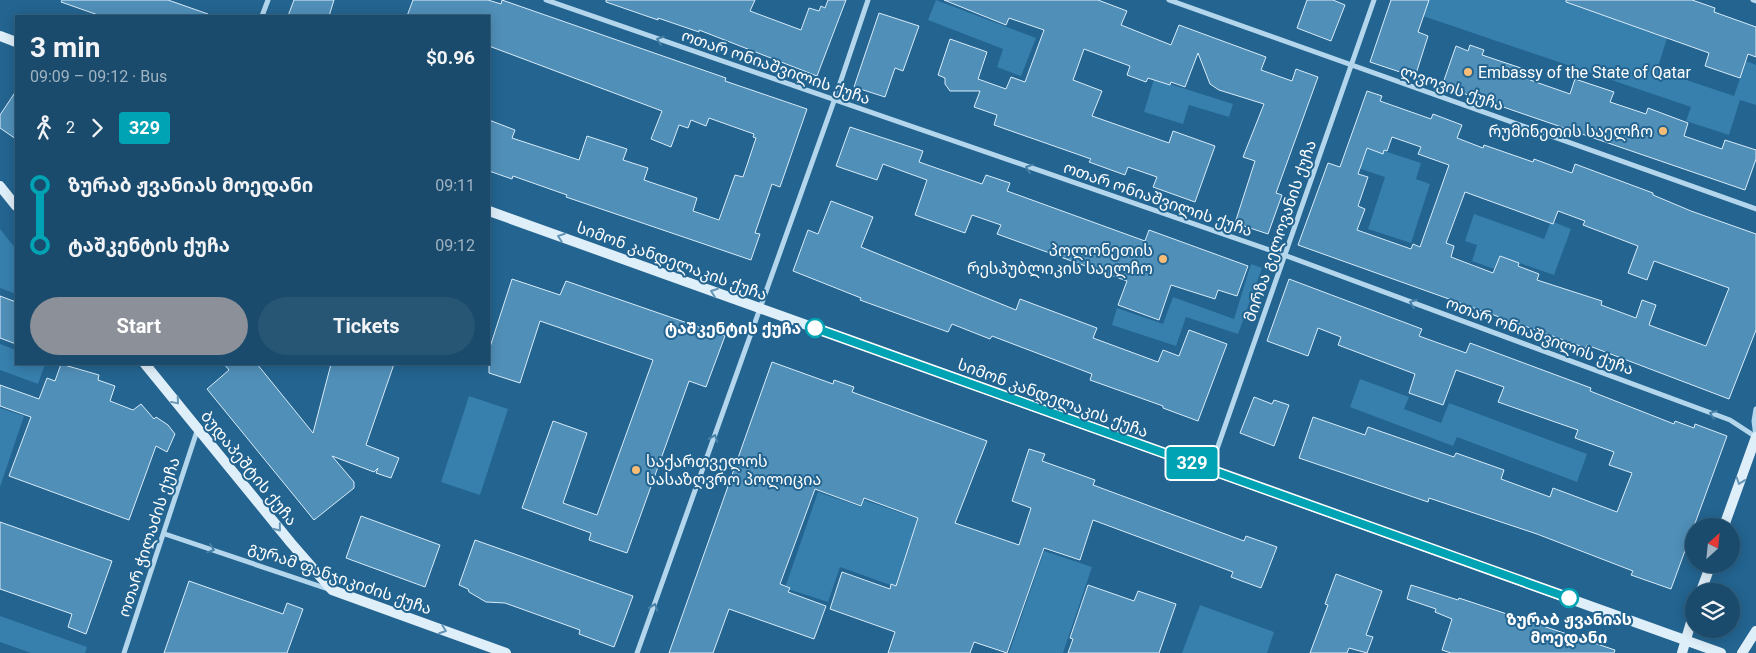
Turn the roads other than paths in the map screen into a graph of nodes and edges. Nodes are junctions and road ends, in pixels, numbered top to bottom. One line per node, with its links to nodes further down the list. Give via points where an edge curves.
1 (268, 0): 6 (street)
2 (546, 0): 8 (street, ოთარ ონიაშვილის ქუჩა, one-way to 2)
3 (868, 0): 8 (street)
4 (1169, 0): 7 (street, ლვოვის ქუჩა)
5 (1374, 0): 7 (street, მირზა გელოვანის ქუჩა)
6 (262, 15)
7 (1350, 66): 11 (street, ლვოვის ქუჩა); 13 (street, მირზა გელოვანის ქუჩა)
8 (834, 101): 13 (street, ოთარ ონიაშვილის ქუჩა, one-way to 8); 14 (street)
9 (0, 186): 10 (main road)
10 (15, 205)
11 (1756, 209)
12 (490, 211): 14 (main road, სიმონ კანდელაკის ქუჩა, one-way to 12)
13 (1284, 256): 18 (street, ოთარ ონიაშვილის ქუჩა, one-way to 13, via 1730,420); 19 (street, მირზა გელოვანის ქუჩა)
14 (760, 308): 19 (main road, სიმონ კანდელაკის ქუჩა); 27 (street, one-way to 14)
15 (146, 365): 17 (main road, ბუდაპეშტის ქუჩა, one-way to 17)
16 (1756, 409): 18 (street)
17 (198, 428): 21 (street, ოთარ ჭილაძის ქუჩა); 22 (main road, ბუდაპეშტის ქუჩა, one-way to 22)
18 (1756, 437): 20 (main road, one-way to 20)
19 (1210, 470): 24 (main road, სიმონ კანდელაკის ქუჩა)
20 (1727, 518)
21 (165, 534): 22 (street, გურამ ფანჯიკიძის ქუჩა, one-way to 22); 25 (street, ოთარ ჭილაძის ქუჩა)
22 (332, 590): 26 (main road, გურამ ფანჯიკიძის ქუჩა, one-way to 26)
23 (1756, 631): 30 (main road)
24 (1686, 640): 28 (main road); 29 (main road, სიმონ კანდელაკის ქუჩა)
25 (124, 653)
26 (506, 653)
27 (637, 653)
28 (1682, 653)
29 (1720, 653)
30 (1742, 653)

